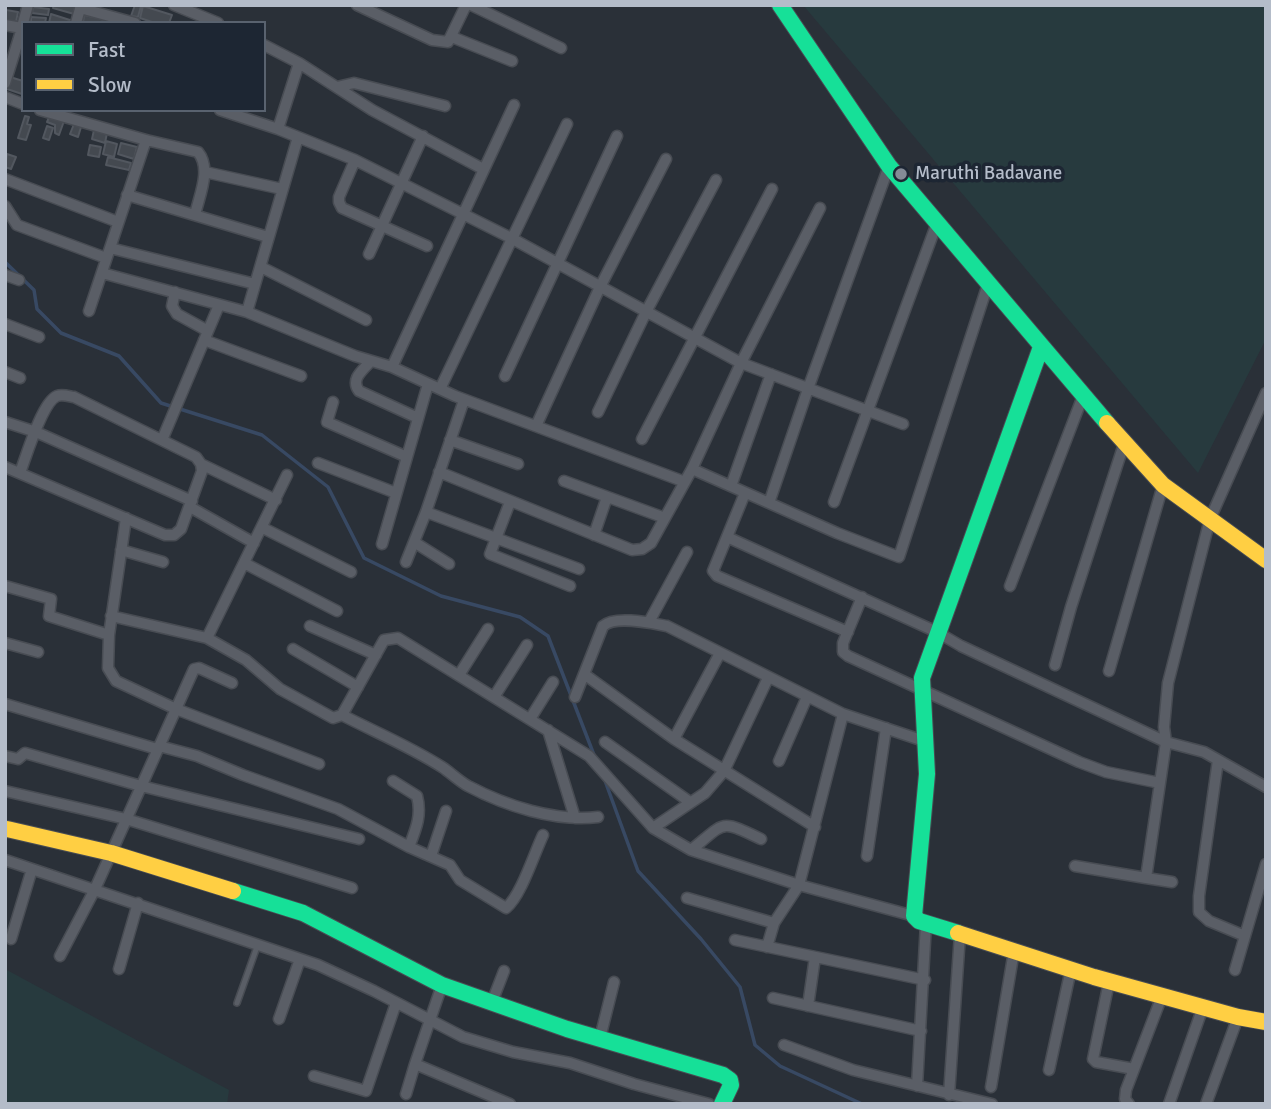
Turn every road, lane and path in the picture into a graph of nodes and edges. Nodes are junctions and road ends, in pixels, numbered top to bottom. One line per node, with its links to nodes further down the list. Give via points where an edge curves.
1 (174, 5): 8 (street)
2 (357, 5): 10 (street, via 432,40 448,42)
3 (466, 5): 10 (street)
4 (471, 5): 12 (street)
5 (780, 5): 29 (street)
6 (80, 7): 7 (street)
7 (128, 21)
8 (213, 21)
9 (21, 31): 15 (street)
10 (452, 37): 13 (street)
11 (266, 46): 14 (street)
12 (561, 48)
13 (512, 61)
14 (299, 63): 16 (street); 22 (street)
15 (5, 83)
16 (337, 87): 18 (street, via 354,83); 23 (street)
17 (514, 105): 30 (street)
18 (445, 106)
19 (47, 112): 26 (street)
20 (226, 112): 22 (street)
21 (567, 124): 46 (street)
22 (278, 129): 25 (street)
23 (423, 136): 30 (street); 34 (street)
24 (617, 136): 50 (street)
25 (298, 137): 28 (street); 36 (street)
26 (146, 140): 31 (street, via 198,152); 37 (street)
27 (666, 159): 57 (street)
28 (355, 160): 34 (street); 44 (street, via 339,202 342,208)
29 (889, 166): 43 (street); 78 (street)
30 (483, 169): 40 (street)
31 (205, 172): 36 (street); 41 (street)
32 (5, 179): 42 (street)
33 (716, 180): 62 (street)
34 (401, 183): 40 (street); 44 (street)
35 (772, 189): 67 (street)
36 (282, 190): 45 (street)
37 (127, 195): 41 (street); 42 (street)
38 (5, 205): 48 (street, via 17,225)
39 (820, 208): 70 (street)
40 (462, 214): 46 (street); 71 (street)
41 (195, 215): 45 (street)
42 (118, 222): 48 (street)
43 (937, 223): 56 (street); 85 (street)
44 (382, 226): 47 (street); 49 (street)
45 (268, 237): 51 (street)
46 (511, 238): 50 (street); 79 (street)
47 (427, 246)
48 (108, 253): 52 (street); 55 (street)
49 (369, 254)
50 (557, 264): 57 (street); 75 (street)
51 (261, 267): 55 (street); 63 (street)
52 (102, 273): 58 (street); 60 (street)
53 (5, 275): 54 (street)
54 (19, 280)
55 (255, 284): 61 (street)
56 (988, 284): 68 (street); 114 (street, via 899,557)
57 (600, 287): 62 (street); 89 (street)
58 (175, 292): 59 (street); 65 (street, via 172,306 177,314)
59 (219, 305): 61 (street); 65 (street)
60 (89, 311)
61 (247, 312): 69 (street)
62 (646, 312): 67 (street); 84 (street)
63 (366, 320)
64 (5, 324): 66 (street)
65 (206, 335): 74 (street); 92 (street)
66 (39, 337)
67 (695, 338): 70 (street); 91 (street)
68 (1041, 347): 81 (street); 146 (street)
69 (371, 360): 71 (street); 86 (street, via 356,379 359,391)
70 (741, 363): 73 (street); 100 (street)
71 (392, 367): 77 (street)
72 (5, 372): 76 (street)
73 (771, 374): 78 (street); 107 (street)
74 (300, 376)
75 (505, 376)
76 (20, 378)
77 (428, 384): 79 (street); 86 (street)
78 (809, 386): 85 (street); 114 (street)
79 (440, 388): 82 (street)
80 (1266, 393): 119 (street)
81 (1083, 396): 94 (street); 138 (street)
82 (464, 400): 89 (street); 93 (street)
83 (333, 402): 95 (street, via 327,422)
84 (598, 412)
85 (867, 412): 88 (street); 113 (street)
86 (418, 418): 95 (street)
87 (5, 422): 90 (street)
88 (903, 424)
89 (536, 426): 105 (street)
90 (36, 432): 92 (street, via 52,398 59,395 74,397); 102 (street); 115 (street)
91 (642, 439)
92 (162, 440): 97 (street)
93 (450, 440): 98 (street); 101 (street)
94 (1124, 444): 106 (street); 155 (street)
95 (407, 457): 108 (street)
96 (318, 463): 108 (street)
97 (201, 464): 111 (street); 115 (street)
98 (518, 464)
99 (5, 467): 102 (street)
100 (692, 470): 105 (street); 107 (street)
101 (439, 472): 112 (street); 116 (street)
102 (20, 473): 117 (street)
103 (287, 475): 111 (street)
104 (564, 481): 110 (street)
105 (685, 482): 118 (street)
106 (1163, 485): 119 (street); 156 (street)
107 (730, 486): 109 (street)
108 (396, 493): 126 (street)
109 (745, 493): 114 (street); 123 (street)
110 (607, 497): 118 (street); 121 (street)
111 (275, 500): 120 (street)
112 (510, 502): 121 (street); 122 (street)
113 (834, 502)
114 (769, 503)
115 (191, 504): 117 (street, via 174,535); 125 (street)
116 (426, 512): 122 (street); 124 (street)
117 (126, 518): 127 (street)
118 (665, 518): 121 (street, via 651,543 642,549 632,550)
119 (1210, 519): 129 (street); 176 (street, via 1168,683)
120 (263, 528): 125 (street); 135 (street)
121 (594, 535)
122 (497, 537): 134 (street); 137 (street, via 490,554)
123 (727, 537): 139 (street); 145 (street, via 713,571 717,576)
124 (414, 542): 131 (street); 133 (street)
125 (254, 543): 132 (street)
126 (382, 544)
127 (121, 550): 130 (street); 141 (street)
128 (687, 552): 142 (street)
129 (1266, 560)
130 (163, 562)
131 (406, 562)
132 (244, 563): 140 (street); 148 (street)
133 (449, 564)
134 (579, 569)
135 (351, 572)
136 (5, 586): 147 (street, via 51,599 49,616)
137 (570, 586)
138 (1010, 586)
139 (862, 597): 145 (street); 146 (street)
140 (337, 611)
141 (111, 616): 147 (street); 148 (street)
142 (649, 622): 153 (street, via 667,626); 157 (street, via 608,622)
143 (310, 626): 154 (street)
144 (488, 629): 158 (street)
145 (848, 632): 163 (street, via 843,652 848,656)
146 (937, 632): 163 (street); 176 (street)
147 (109, 635): 168 (street, via 108,668 116,681)
148 (207, 638): 170 (street, via 246,660 289,694 333,718)
149 (5, 643): 152 (street)
150 (527, 645): 164 (street)
151 (293, 649): 162 (street)
152 (38, 652)
153 (720, 653): 159 (street); 174 (street)
154 (376, 655): 158 (street, via 384,640 398,638); 162 (street)
155 (1055, 665)
156 (1109, 671)
157 (584, 674): 165 (street); 174 (street)
158 (459, 675): 164 (street)
159 (768, 678): 166 (street); 183 (street)
160 (553, 682): 171 (street)
161 (232, 683): 168 (street, via 194,668)
162 (358, 687): 170 (street)
163 (922, 689): 177 (street); 185 (street, via 1079,762)
164 (495, 697): 171 (street)
165 (575, 697)
166 (807, 697): 169 (street); 181 (street)
167 (5, 704): 178 (street)
168 (176, 709): 178 (street); 182 (street)
169 (843, 714): 172 (street); 194 (street)
170 (342, 715): 192 (street, via 484,793)
171 (530, 719): 173 (street)
172 (886, 728): 177 (street); 204 (street)
173 (548, 730): 192 (street); 195 (street, via 589,756)
174 (674, 739): 183 (street)
175 (605, 742): 189 (street)
176 (1166, 742): 180 (street); 185 (street)
177 (927, 743): 216 (street)
178 (158, 748): 186 (street); 200 (street, via 197,756 338,809)
179 (5, 756): 186 (street, via 18,759 25,753)
180 (1218, 760): 187 (street); 219 (street, via 1199,912)
181 (779, 761)
182 (319, 764)
183 (724, 771): 189 (street); 194 (street)
184 (393, 781): 200 (street, via 417,796 421,809)
185 (1160, 783): 209 (street)
186 (141, 786): 193 (street); 198 (street)
187 (1266, 787)
188 (5, 791): 193 (street)
189 (690, 802): 195 (street)
190 (446, 811): 203 (street)
191 (598, 817): 192 (street)
192 (575, 818)
193 (126, 819): 202 (street); 212 (street)
194 (815, 827): 211 (street)
195 (653, 828): 201 (street)
196 (7, 829): 202 (street)
197 (542, 835): 203 (street, via 506,908)
198 (359, 839)
199 (761, 839): 201 (street, via 730,824)
200 (409, 846): 203 (street)
201 (691, 850): 211 (street)
202 (111, 853): 213 (street); 235 (street, via 303,913)
203 (431, 856)
204 (867, 856)
205 (5, 860): 208 (street)
206 (1266, 864): 219 (street)
207 (1075, 866): 209 (street)
208 (32, 869): 213 (street); 220 (street)
209 (1146, 878): 210 (street)
210 (1172, 882)
211 (799, 885): 216 (street); 217 (street)
212 (352, 888)
213 (95, 889): 215 (street); 225 (street)
214 (687, 898): 217 (street)
215 (138, 903): 222 (street); 228 (street)
216 (920, 919): 218 (street); 232 (street)
217 (774, 923): 223 (street)
218 (960, 934): 224 (street); 257 (street)
219 (1245, 936): 230 (street)
220 (11, 939)
221 (735, 940): 223 (street)
222 (258, 944): 227 (street); 239 (lane)
223 (766, 947): 226 (street)
224 (1014, 951): 229 (street); 255 (street)
225 (60, 957)
226 (815, 957): 232 (street); 241 (street)
227 (300, 959): 240 (street); 244 (street)
228 (119, 969)
229 (1071, 970): 234 (street); 252 (street)
230 (1236, 970)
231 (504, 971): 238 (street)
232 (925, 980): 247 (street)
233 (614, 982): 248 (street)
234 (1109, 982): 236 (street); 251 (street, via 1093,1059)
235 (442, 985): 238 (street); 245 (street)
236 (1162, 996): 242 (street); 251 (street)
237 (773, 998): 241 (street)
238 (492, 1002): 248 (street)
239 (237, 1003)
240 (396, 1003): 245 (street); 253 (street, via 366,1091)
241 (808, 1006): 247 (street)
242 (1203, 1007): 243 (street); 264 (street)
243 (1238, 1017): 246 (street); 265 (street)
244 (279, 1019)
245 (429, 1020): 250 (street); 258 (street, via 463,1037 570,1063)
246 (1266, 1021)
247 (921, 1031): 254 (street)
248 (600, 1038): 261 (street, via 723,1075 731,1085)
249 (784, 1045): 254 (street, via 853,1070)
250 (415, 1064): 256 (street); 259 (street)
251 (1134, 1069): 263 (street, via 1124,1096)
252 (1049, 1070)
253 (313, 1076)
254 (917, 1086): 257 (street)
255 (991, 1087)
256 (406, 1094)
257 (949, 1094): 262 (street)
258 (672, 1100): 260 (street)
259 (510, 1104)
260 (709, 1104)
261 (722, 1104)
262 (992, 1104)
263 (1129, 1104)
264 (1169, 1104)
265 (1206, 1104)

